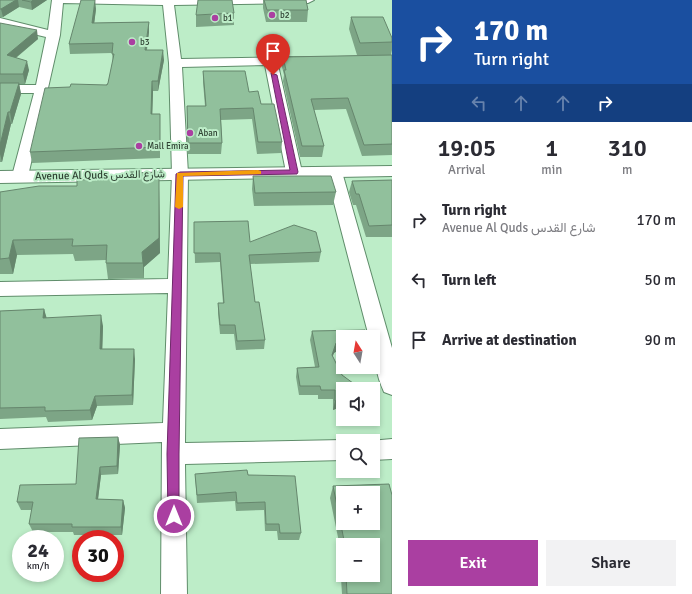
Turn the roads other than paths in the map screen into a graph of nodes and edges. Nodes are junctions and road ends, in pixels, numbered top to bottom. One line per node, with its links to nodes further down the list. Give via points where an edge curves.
1 (58, 0): 3 (street); 5 (street)
2 (308, 0): 3 (street)
3 (168, 1): 8 (street)
4 (0, 22): 5 (street)
5 (54, 35): 10 (street)
6 (324, 61): 7 (street)
7 (271, 62): 8 (street); 12 (street)
8 (175, 64): 14 (street)
9 (0, 89): 10 (street)
10 (41, 89): 15 (street)
11 (392, 171): 13 (street, Avenue Al Quds شارع القدس)
12 (294, 172): 13 (street, Avenue Al Quds شارع القدس); 14 (street, Avenue Al Quds شارع القدس)
13 (334, 172): 19 (street)
14 (180, 174): 15 (street, Avenue Al Quds شارع القدس); 17 (street)
15 (20, 176): 16 (street, Avenue Al Quds شارع القدس)
16 (0, 177)
17 (177, 286): 18 (street); 21 (street)
18 (0, 289)
19 (392, 386)
20 (0, 439): 21 (street)
21 (174, 443): 23 (street); 25 (street)
22 (392, 449): 24 (street)
23 (336, 450)
24 (380, 450)
25 (174, 594)

